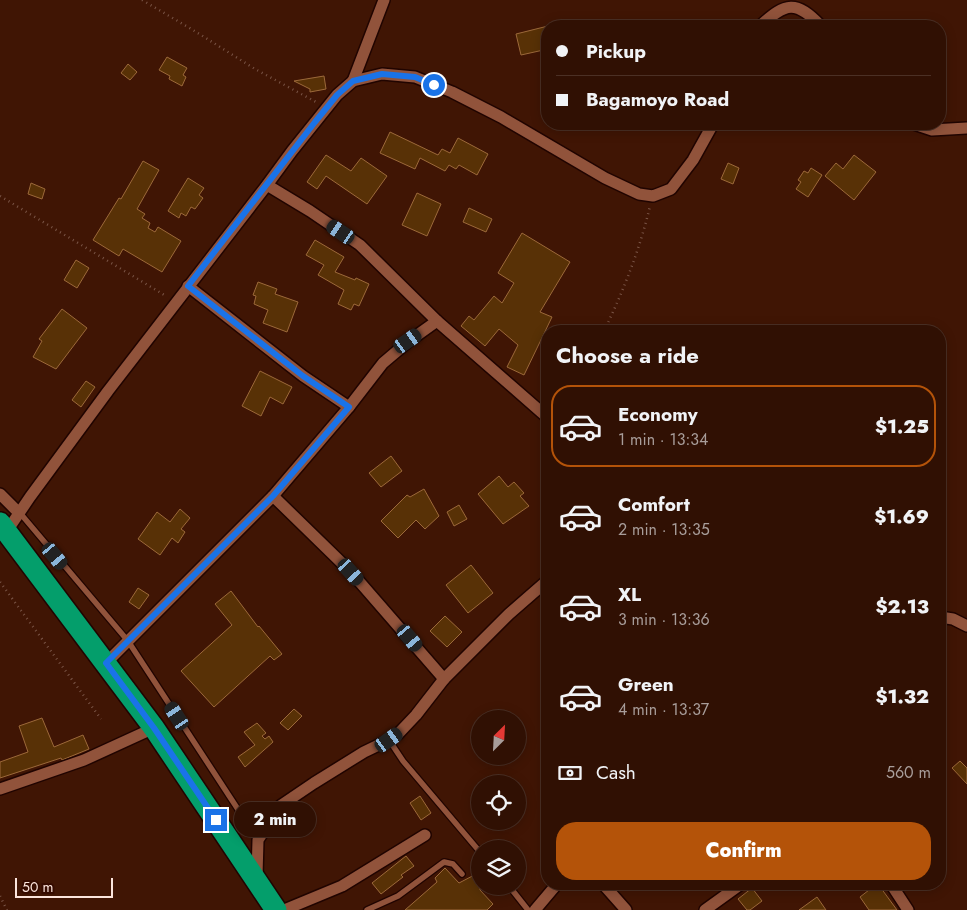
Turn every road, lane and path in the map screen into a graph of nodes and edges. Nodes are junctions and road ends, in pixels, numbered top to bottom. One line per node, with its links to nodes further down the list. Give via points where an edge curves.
1 (142, 0): 8 (path, via 255,69)
2 (384, 0): 7 (street)
3 (787, 3): 4 (street); 5 (street)
4 (805, 4): 6 (street)
5 (767, 20)
6 (817, 20)
7 (353, 81): 8 (street); 14 (street, via 382,74 415,77 501,117 605,178 640,194)
8 (327, 108): 12 (street)
9 (967, 128): 10 (street)
10 (946, 129)
11 (710, 130): 14 (street, via 693,160 671,188)
12 (267, 185): 15 (street); 17 (street, via 360,245)
13 (0, 196): 16 (path)
14 (653, 196): 18 (path, via 644,232)
15 (188, 286): 16 (street); 19 (street, via 303,376)
16 (176, 302): 23 (street)
17 (437, 321): 19 (street, via 383,363); 20 (street)
18 (607, 325)
19 (349, 407): 22 (street)
20 (541, 412)
21 (0, 494): 23 (street)
22 (273, 496): 29 (street); 31 (street, via 351,572)
23 (19, 513): 24 (street); 29 (lane)
24 (4, 527): 30 (highway)
25 (0, 582): 32 (path)
26 (541, 586): 31 (street)
27 (946, 618): 28 (street)
28 (967, 626)
29 (128, 641): 30 (street); 37 (lane)
30 (106, 663): 33 (highway)
31 (444, 679): 34 (street, via 406,726)
32 (101, 719)
33 (154, 728): 35 (street, via 84,760); 40 (highway)
34 (389, 740): 37 (street, via 364,752 280,806); 38 (lane, via 403,762)
35 (0, 789)
36 (425, 835): 49 (street, via 342,886)
37 (258, 840): 40 (street)
38 (471, 841)
39 (462, 874): 50 (lane, via 453,864 444,862 398,896)
40 (257, 881): 48 (highway)
41 (553, 890): 52 (street)
42 (608, 890): 53 (street)
43 (733, 890): 54 (street)
44 (895, 890): 55 (street)
45 (516, 895): 51 (lane)
46 (0, 896): 47 (path)
47 (7, 910)
48 (276, 910)
49 (284, 910)
50 (367, 910)
51 (528, 910)
52 (535, 910)
53 (626, 910)
54 (705, 910)
55 (908, 910)

